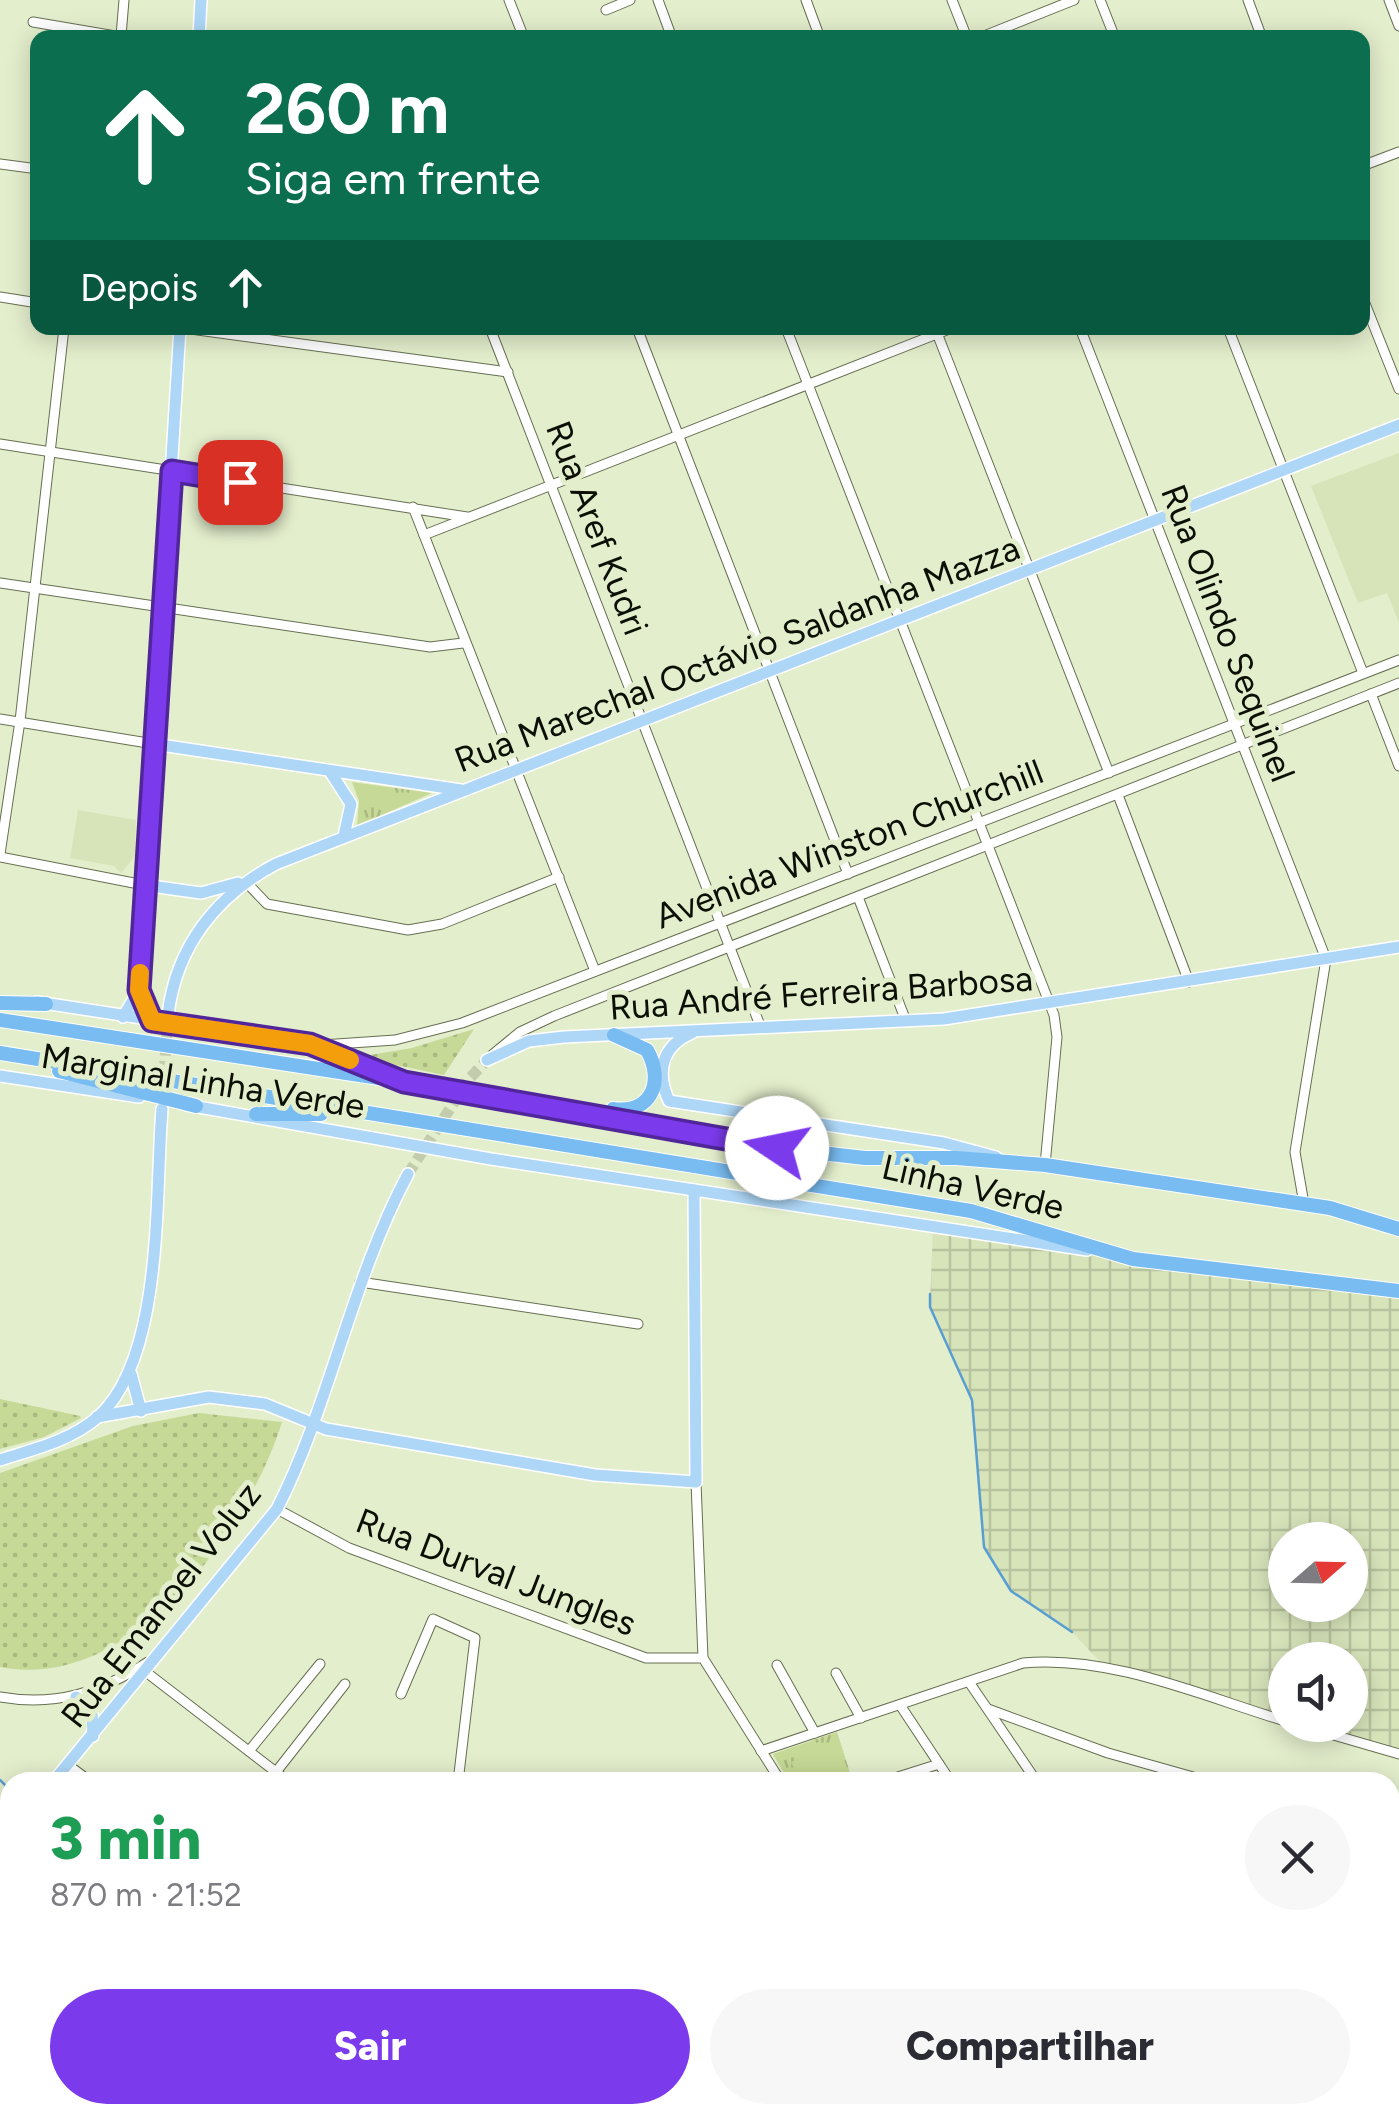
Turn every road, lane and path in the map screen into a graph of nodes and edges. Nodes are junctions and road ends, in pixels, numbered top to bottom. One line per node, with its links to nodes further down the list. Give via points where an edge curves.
1 (124, 0): 16 (street)
2 (202, 0): 17 (main road)
3 (510, 0): 18 (street)
4 (630, 0): 12 (street)
5 (658, 0): 19 (street)
6 (806, 0): 20 (street)
7 (952, 0): 21 (street)
8 (1074, 0): 22 (street)
9 (1100, 0): 23 (street)
10 (1248, 0): 24 (street)
11 (1389, 0): 14 (street)
12 (606, 10)
13 (34, 22): 15 (street)
14 (1399, 26)
15 (74, 30)
16 (124, 30)
17 (200, 30)
18 (521, 30)
19 (669, 30)
20 (817, 30)
21 (964, 30)
22 (999, 30)
23 (1112, 30)
24 (1259, 30)
25 (1399, 152): 26 (street)
26 (1370, 163)
27 (0, 164): 28 (street)
28 (30, 167)
29 (0, 297): 30 (street)
30 (30, 303)
31 (1370, 316): 44 (street)
32 (63, 335): 48 (street)
33 (182, 335): 50 (main road)
34 (234, 335): 42 (street)
35 (493, 335): 42 (street, Rua Aref Kudri)
36 (639, 335): 46 (street)
37 (789, 335): 43 (street)
38 (924, 335): 43 (street)
39 (938, 335): 56 (street)
40 (1083, 335): 54 (street, Rua Olindo Sequinel)
41 (1231, 335): 49 (street)
42 (508, 372): 51 (street, Rua Aref Kudri)
43 (808, 384): 46 (street); 60 (street)
44 (1399, 389)
45 (1399, 425): 49 (main road, Rua Marechal Octávio Saldanha Mazza)
46 (678, 435): 51 (street); 63 (street)
47 (0, 444): 48 (street)
48 (51, 452): 50 (street); 58 (street)
49 (1284, 470): 54 (main road, Rua Marechal Octávio Saldanha Mazza); 64 (street)
50 (172, 471): 52 (street); 59 (main road)
51 (551, 485): 53 (street); 68 (street, Rua Aref Kudri)
52 (413, 508): 53 (street); 55 (street)
53 (470, 518): 55 (street)
54 (1155, 520): 56 (main road, Rua Marechal Octávio Saldanha Mazza); 70 (street, Rua Olindo Sequinel)
55 (424, 535): 61 (street)
56 (1029, 569): 60 (main road, Rua Marechal Octávio Saldanha Mazza); 76 (street)
57 (0, 583): 58 (street)
58 (36, 588): 59 (street); 69 (street)
59 (162, 608): 61 (street, via 430,648); 71 (main road)
60 (900, 620): 63 (main road, Rua Marechal Octávio Saldanha Mazza); 79 (street)
61 (463, 643): 74 (street)
62 (1399, 660): 64 (street, Avenida Winston Churchill)
63 (770, 670): 68 (main road, Rua Marechal Octávio Saldanha Mazza); 83 (street)
64 (1362, 673): 70 (street, Avenida Winston Churchill)
65 (1399, 682): 66 (street, Avenida Winston Churchill)
66 (1371, 694): 72 (street, Avenida Winston Churchill); 73 (street)
67 (0, 719): 69 (street)
68 (642, 720): 74 (main road, Rua Marechal Octávio Saldanha Mazza); 90 (street, Rua Aref Kudri)
69 (20, 722): 71 (street); 82 (street)
70 (1234, 725): 72 (street, Rua Olindo Sequinel); 76 (street, Avenida Winston Churchill)
71 (154, 744): 75 (main road); 86 (main road)
72 (1243, 746): 78 (street, Avenida Winston Churchill); 93 (street, Rua Olindo Sequinel)
73 (1399, 766)
74 (516, 769): 77 (main road, Rua Marechal Octávio Saldanha Mazza); 84 (street)
75 (331, 773): 77 (main road); 80 (main road, via 351,804)
76 (1109, 774): 79 (street, Avenida Winston Churchill)
77 (463, 790): 80 (main road, Rua Marechal Octávio Saldanha Mazza)
78 (1118, 796): 81 (street, Avenida Winston Churchill); 95 (street)
79 (979, 824): 81 (street); 83 (street, Avenida Winston Churchill)
80 (344, 836): 85 (main road, Rua Marechal Octávio Saldanha Mazza)
81 (988, 846): 88 (street, Avenida Winston Churchill); 99 (street)
82 (0, 856): 86 (street)
83 (848, 874): 90 (street, Avenida Winston Churchill)
84 (558, 877): 85 (street, via 442,924 408,930 266,904); 94 (street)
85 (246, 882): 87 (main road); 89 (main road, Rua Marechal Octávio Saldanha Mazza)
86 (144, 885): 87 (main road); 96 (main road)
87 (201, 893): 89 (main road)
88 (858, 898): 91 (street, Avenida Winston Churchill); 104 (street)
89 (211, 914): 100 (main road, Rua Marechal Octávio Saldanha Mazza, via 181,962)
90 (721, 923): 91 (street, Rua Aref Kudri); 94 (street, Avenida Winston Churchill)
91 (730, 947): 105 (street, Rua Aref Kudri); 110 (street, Avenida Winston Churchill, via 534,1024)
92 (1399, 948): 93 (main road, Rua André Ferreira Barbosa)
93 (1326, 960): 95 (main road, Rua André Ferreira Barbosa); 122 (street, via 1295,1152)
94 (596, 971): 108 (street, Avenida Winston Churchill, via 420,1035)
95 (1189, 982): 99 (main road, Rua André Ferreira Barbosa)
96 (139, 990): 101 (main road); 103 (main road)
97 (0, 999): 98 (highway)
98 (46, 1004): 101 (main road, Marginal Linha Verde)
99 (1050, 1004): 104 (main road, Rua André Ferreira Barbosa); 119 (street, via 1057,1037)
100 (168, 1015)
101 (123, 1017): 103 (main road, Marginal Linha Verde)
102 (0, 1020): 112 (highway, Linha Verde)
103 (152, 1021): 108 (main road, Marginal Linha Verde)
104 (906, 1021): 105 (main road, Rua André Ferreira Barbosa)
105 (761, 1028): 106 (main road, Rua André Ferreira Barbosa)
106 (696, 1031): 107 (main road, Rua André Ferreira Barbosa); 118 (main road, via 667,1051 662,1085 669,1101 944,1143)
107 (614, 1034): 110 (main road, Rua André Ferreira Barbosa, via 528,1041); 113 (highway, via 638,1043 652,1060 651,1100 642,1106)
108 (310, 1044): 112 (highway)
109 (0, 1054): 114 (highway); 117 (highway, Linha Verde)
110 (487, 1060)
111 (0, 1076): 114 (main road, Marginal Linha Verde)
112 (404, 1082): 113 (highway, Linha Verde)
113 (515, 1099): 118 (highway, Linha Verde, via 777,1148 865,1158)
114 (196, 1106): 116 (main road, Marginal Linha Verde)
115 (162, 1109): 128 (main road, via 146,1324)
116 (256, 1114): 117 (highway); 121 (main road, Marginal Linha Verde)
117 (363, 1114): 124 (highway, Linha Verde, via 971,1211)
118 (1007, 1160): 119 (highway, Linha Verde)
119 (1045, 1165): 122 (highway, Linha Verde)
120 (408, 1174): 125 (main road, Rua Emanoel Voluz)
121 (694, 1190): 124 (main road, Marginal Linha Verde); 133 (main road)
122 (1304, 1204): 123 (highway, Linha Verde)
123 (1399, 1226)
124 (1108, 1254): 126 (highway, Linha Verde)
125 (360, 1282): 127 (street); 131 (main road, Rua Emanoel Voluz)
126 (1399, 1291)
127 (638, 1324)
128 (131, 1374): 129 (main road); 130 (main road)
129 (141, 1411): 130 (main road); 131 (main road, via 227,1398)
130 (97, 1417): 132 (main road, via 68,1437)
131 (314, 1424): 133 (main road, via 594,1475); 134 (main road, Rua Emanoel Voluz)
132 (0, 1460)
133 (696, 1482): 136 (street)
134 (276, 1509): 135 (main road, Rua Emanoel Voluz); 136 (street, Rua Durval Jungles, via 349,1548 646,1658)
135 (162, 1654): 139 (main road, Rua Emanoel Voluz); 145 (street)
136 (703, 1658): 154 (street)
137 (320, 1664): 153 (street)
138 (777, 1666): 150 (street)
139 (146, 1672): 151 (main road, Rua Emanoel Voluz); 153 (street)
140 (836, 1674): 149 (street)
141 (969, 1682): 146 (street); 147 (street); 148 (street, via 1023,1664 1065,1661)
142 (345, 1684): 160 (street)
143 (401, 1694): 161 (street, via 433,1619 475,1638)
144 (0, 1697): 145 (street)
145 (76, 1697): 151 (main road, via 92,1713)
146 (900, 1705): 149 (street); 156 (street)
147 (988, 1709): 165 (street); 166 (street)
148 (1268, 1716)
149 (861, 1718): 150 (street)
150 (816, 1733): 154 (street)
151 (93, 1736): 157 (main road, Rua Emanoel Voluz)
152 (1358, 1742): 155 (street)
153 (249, 1751): 160 (street)
154 (761, 1751): 162 (street)
155 (1399, 1754)
156 (940, 1764): 163 (street); 164 (street)
157 (68, 1765): 158 (main road, Rua Emanoel Voluz); 159 (street)
158 (62, 1772)
159 (77, 1772)
160 (276, 1772)
161 (459, 1772)
162 (775, 1772)
163 (914, 1772)
164 (945, 1772)
165 (1029, 1772)
166 (1175, 1772)

